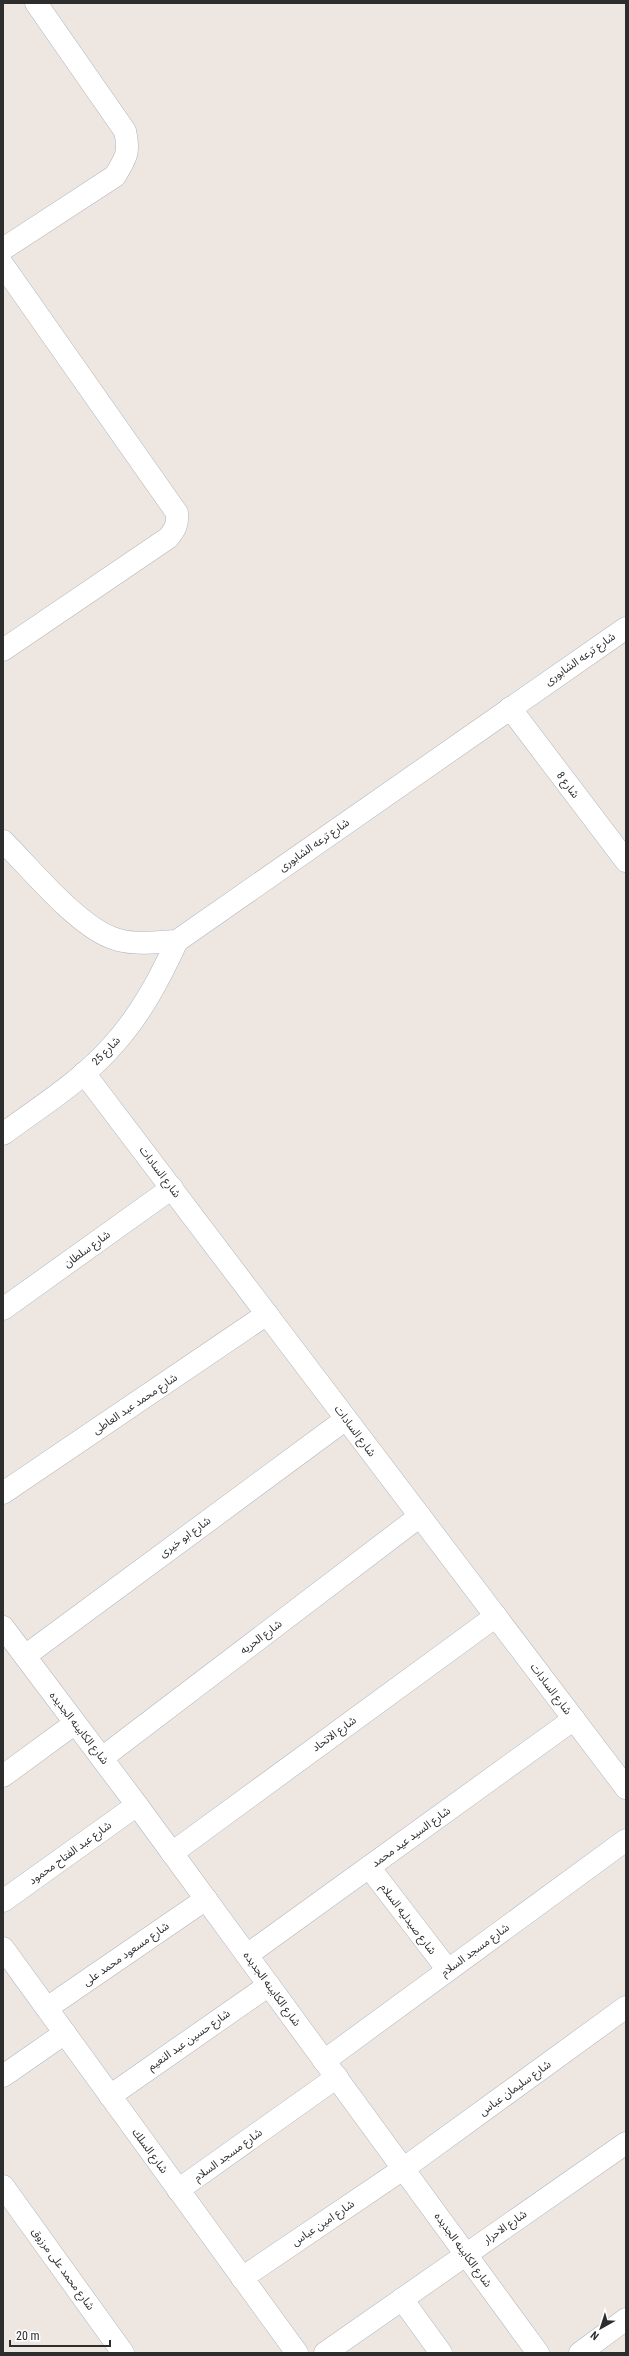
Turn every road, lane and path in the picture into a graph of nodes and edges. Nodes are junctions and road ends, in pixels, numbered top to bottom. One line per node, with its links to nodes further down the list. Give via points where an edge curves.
1 (36, 3): 2 (street, via 126,131 129,146 126,159 115,176)
2 (3, 249)
3 (3, 265): 5 (street, via 177,513 178,522 168,538)
4 (624, 632): 6 (street, شارع ترعه الشابورى)
5 (3, 650)
6 (510, 708): 8 (street, شارع 8); 9 (street, شارع ترعه الشابورى)
7 (3, 841): 9 (street, via 80,919 110,937 138,943)
8 (626, 862)
9 (177, 941): 10 (street, شارع 25, via 160,978 139,1013 114,1045)
10 (84, 1074): 11 (street, شارع 25); 12 (street, شارع السادات)
11 (3, 1134)
12 (172, 1188): 13 (street, شارع سلطان); 14 (street, شارع السادات)
13 (3, 1309)
14 (267, 1314): 15 (street, شارع السادات); 16 (street, شارع محمد عبد العاطى)
15 (346, 1419): 17 (street, شارع السادات); 20 (street, شارع ابو خيرى)
16 (3, 1493)
17 (420, 1516): 18 (street, شارع السادات); 23 (street, شارع الحريه)
18 (496, 1616): 21 (street, شارع السادات); 28 (street, شارع الاتحاد)
19 (5, 1632): 20 (street, شارع الكابينه الجديده)
20 (25, 1656): 22 (street, شارع الكابينه الجديده)
21 (574, 1719): 25 (street, شارع السادات); 29 (street, شارع السيد عيد محمد)
22 (74, 1724): 23 (street, شارع الكابينه الجديده); 24 (street)
23 (102, 1758): 26 (street, شارع الكابينه الجديده)
24 (3, 1776)
25 (626, 1788)
26 (137, 1805): 28 (street, شارع الكابينه الجديده); 31 (street, شارع عبد الفتاح محمود)
27 (626, 1840): 34 (street, شارع مسجد السلام)
28 (172, 1852): 30 (street, شارع الكابينه الجديده)
29 (369, 1867): 33 (street, شارع السيد عيد محمد); 34 (street, شارع صيدليه السلام)
30 (206, 1899): 33 (street, شارع الكابينه الجديده); 37 (street, شارع مسعود محمد على)
31 (3, 1901)
32 (3, 1948): 37 (street, شارع السلك)
33 (247, 1955): 35 (street, شارع الكابينه الجديده)
34 (448, 1970): 39 (street, شارع مسجد السلام)
35 (269, 1985): 39 (street, شارع الكابينه الجديده); 41 (street, شارع حسين عبد النعيم)
36 (626, 2007): 43 (street, شارع سليمان عباس)
37 (47, 2008): 38 (street, شارع السلك)
38 (65, 2034): 40 (street); 41 (street, شارع السلك)
39 (330, 2069): 43 (street, شارع الكابينه الجديده); 45 (street, شارع مسجد السلام)
40 (3, 2076)
41 (110, 2096): 45 (street, شارع السلك)
42 (626, 2143): 46 (street, شارع الاحرار)
43 (403, 2168): 46 (street, شارع الكابينه الجديده); 47 (street, شارع امين عباس)
44 (3, 2186): 50 (street, شارع محمد على مرزوق)
45 (178, 2190): 47 (street, شارع السلك)
46 (466, 2254): 48 (street, شارع الاحرار); 54 (street, شارع الكابينه الجديده)
47 (242, 2278): 51 (street, شارع السلك)
48 (402, 2299): 52 (street, شارع الاحرار); 53 (street)
49 (626, 2319): 55 (street)
50 (123, 2353)
51 (297, 2353)
52 (325, 2353)
53 (441, 2353)
54 (538, 2353)
55 (580, 2353)

